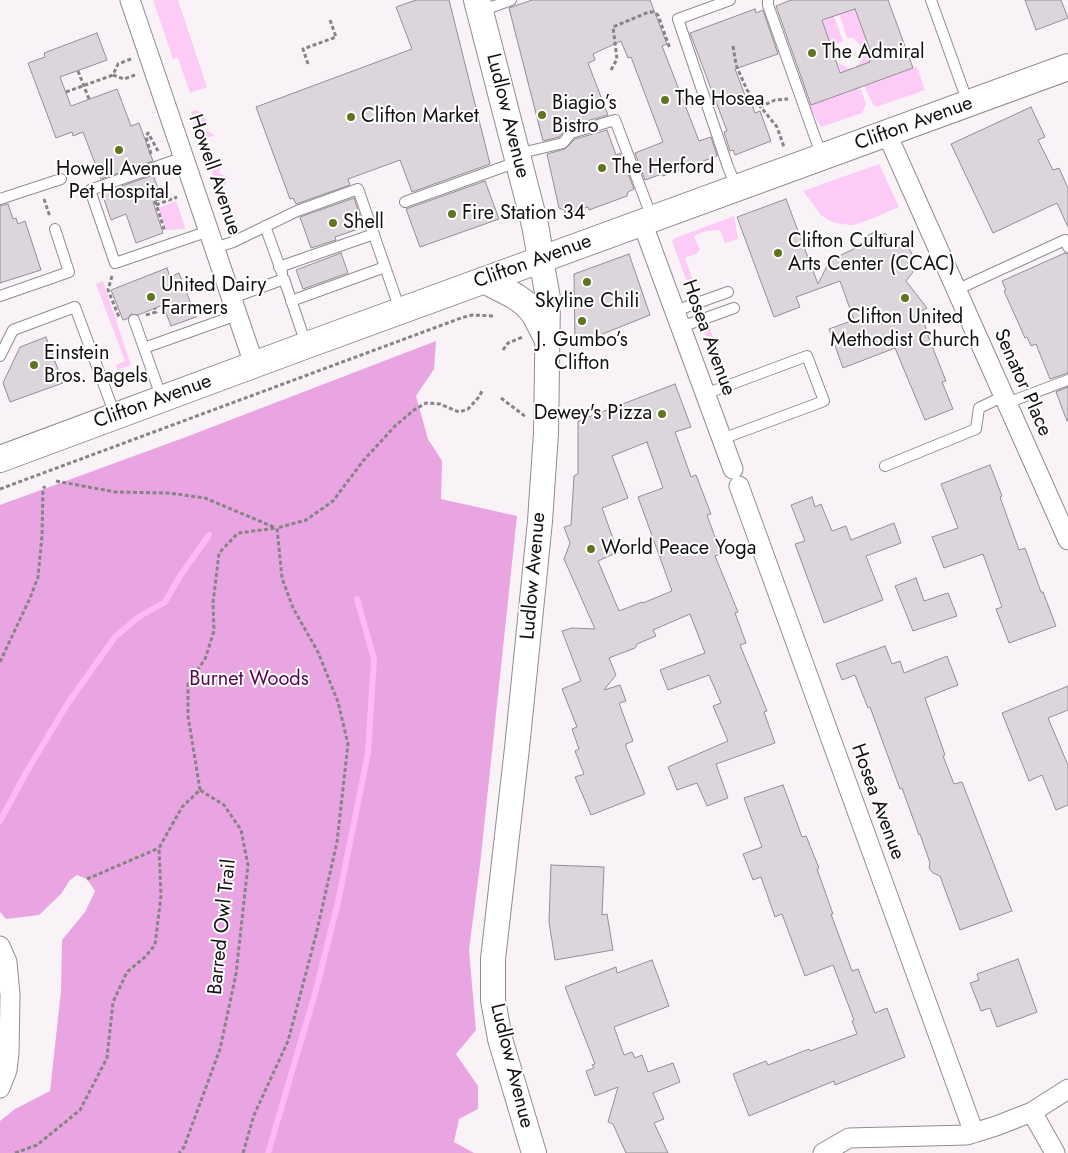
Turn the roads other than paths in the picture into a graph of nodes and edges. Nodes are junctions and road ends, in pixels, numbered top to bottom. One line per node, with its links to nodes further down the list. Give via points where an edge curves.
1 (130, 0): 10 (street, Howell Avenue)
2 (511, 0): 6 (lane)
3 (730, 0): 14 (lane, via 678,19)
4 (768, 0): 11 (lane)
5 (931, 0): 8 (lane)
6 (479, 6): 12 (main road, Ludlow Avenue)
7 (1068, 67): 8 (main road, Clifton Avenue)
8 (968, 104): 9 (main road, Clifton Avenue)
9 (887, 134): 11 (main road, Clifton Avenue); 28 (street, Senator Place)
10 (184, 157): 21 (street, Howell Avenue); 21 (lane, via 90,190 115,263 169,245)
11 (822, 157): 14 (main road, Clifton Avenue)
12 (517, 158): 16 (lane); 17 (lane, via 563,143 571,132 615,120); 23 (main road, Ludlow Avenue)
13 (61, 179): 15 (lane)
14 (737, 188): 17 (main road, Clifton Avenue)
15 (0, 200)
16 (405, 202)
17 (647, 220): 23 (main road, Clifton Avenue); 35 (street, Hosea Avenue)
18 (265, 226): 20 (lane, via 358,189); 21 (lane, via 233,242); 24 (lane)
19 (55, 229): 30 (lane, via 69,272)
20 (374, 234): 24 (lane); 25 (lane)
21 (212, 240): 32 (street, Howell Avenue)
22 (1068, 247): 28 (lane, via 1065,240)
23 (541, 259): 27 (main road, Clifton Avenue); 37 (street, Ludlow Avenue, via 548,298)
24 (279, 267): 26 (lane)
25 (385, 267): 31 (lane); 34 (lane)
26 (284, 279): 31 (lane); 32 (lane)
27 (484, 280): 34 (main road, Clifton Avenue); 37 (main road, via 526,304)
28 (956, 290): 45 (street, Senator Place)
29 (728, 292): 35 (lane)
30 (0, 296)
31 (291, 301): 38 (lane)
32 (234, 306): 39 (lane); 41 (street, Howell Avenue)
33 (734, 308): 35 (lane)
34 (401, 311): 38 (main road, Clifton Avenue)
35 (678, 319): 43 (street, Hosea Avenue)
36 (134, 320): 39 (lane)
37 (547, 338): 57 (street, Ludlow Avenue, via 546,433 540,521 493,959 493,1000 500,1039)
38 (307, 345): 41 (main road, Clifton Avenue)
39 (144, 348): 44 (lane)
40 (0, 356): 46 (lane, via 13,330 76,307)
41 (254, 364): 44 (main road, Clifton Avenue)
42 (1068, 380): 45 (lane)
43 (705, 394): 47 (street, Hosea Avenue); 47 (lane, via 807,356 824,401)
44 (162, 398): 46 (main road, Clifton Avenue)
45 (1005, 400): 49 (lane, via 979,408 976,429); 50 (street, Senator Place)
46 (115, 416): 48 (main road, Clifton Avenue)
47 (722, 439): 56 (street, Hosea Avenue)
48 (0, 459)
49 (885, 466)
50 (1068, 540)
51 (0, 946): 52 (street, via 7,962)
52 (5, 992): 53 (street, via 9,1053)
53 (0, 1088)
54 (1068, 1088): 55 (street)
55 (1032, 1112): 56 (street); 59 (street)
56 (974, 1133): 58 (street, via 849,1138)
57 (534, 1153)
58 (823, 1153)
59 (1055, 1153)

